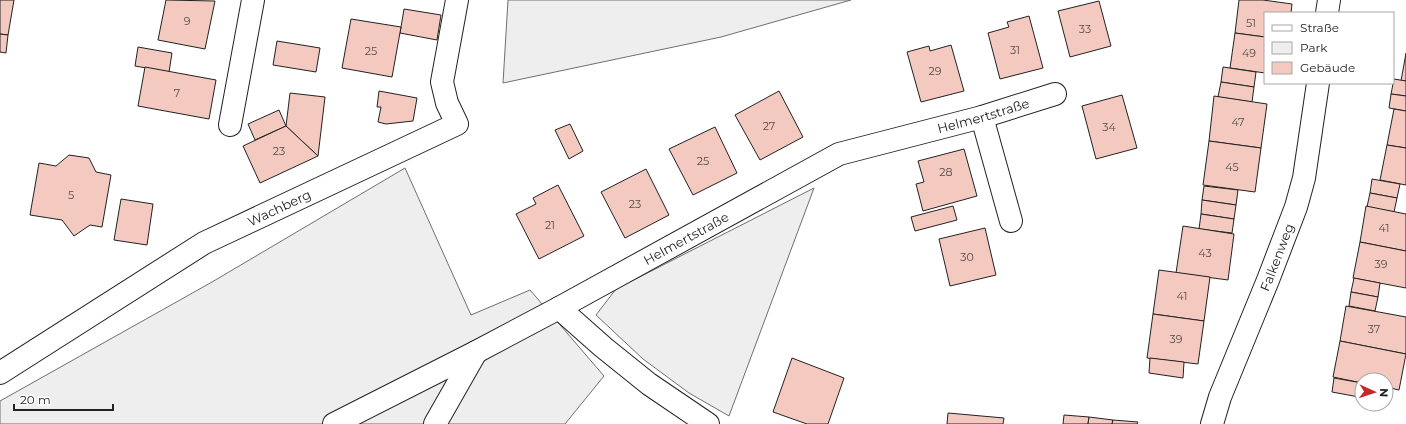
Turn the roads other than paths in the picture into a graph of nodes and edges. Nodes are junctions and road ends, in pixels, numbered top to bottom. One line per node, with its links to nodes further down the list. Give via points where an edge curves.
1 (253, 0): 8 (street)
2 (457, 0): 12 (street, Wachberg, via 442,82 447,103 457,124 204,243)
3 (1329, 0): 4 (street)
4 (1327, 12)
5 (1318, 84): 16 (street, Falkenweg, via 1304,178 1296,207 1220,397)
6 (1055, 94): 7 (street, Helmertstraße)
7 (982, 118): 9 (street); 10 (street, Helmertstraße, via 838,154)
8 (230, 124)
9 (1012, 221)
10 (559, 308): 11 (street, Helmertstraße); 15 (street, via 649,384)
11 (476, 352): 13 (street, Helmertstraße); 14 (street)
12 (0, 373)
13 (334, 424)
14 (435, 424)
15 (708, 424)
16 (1212, 424)

